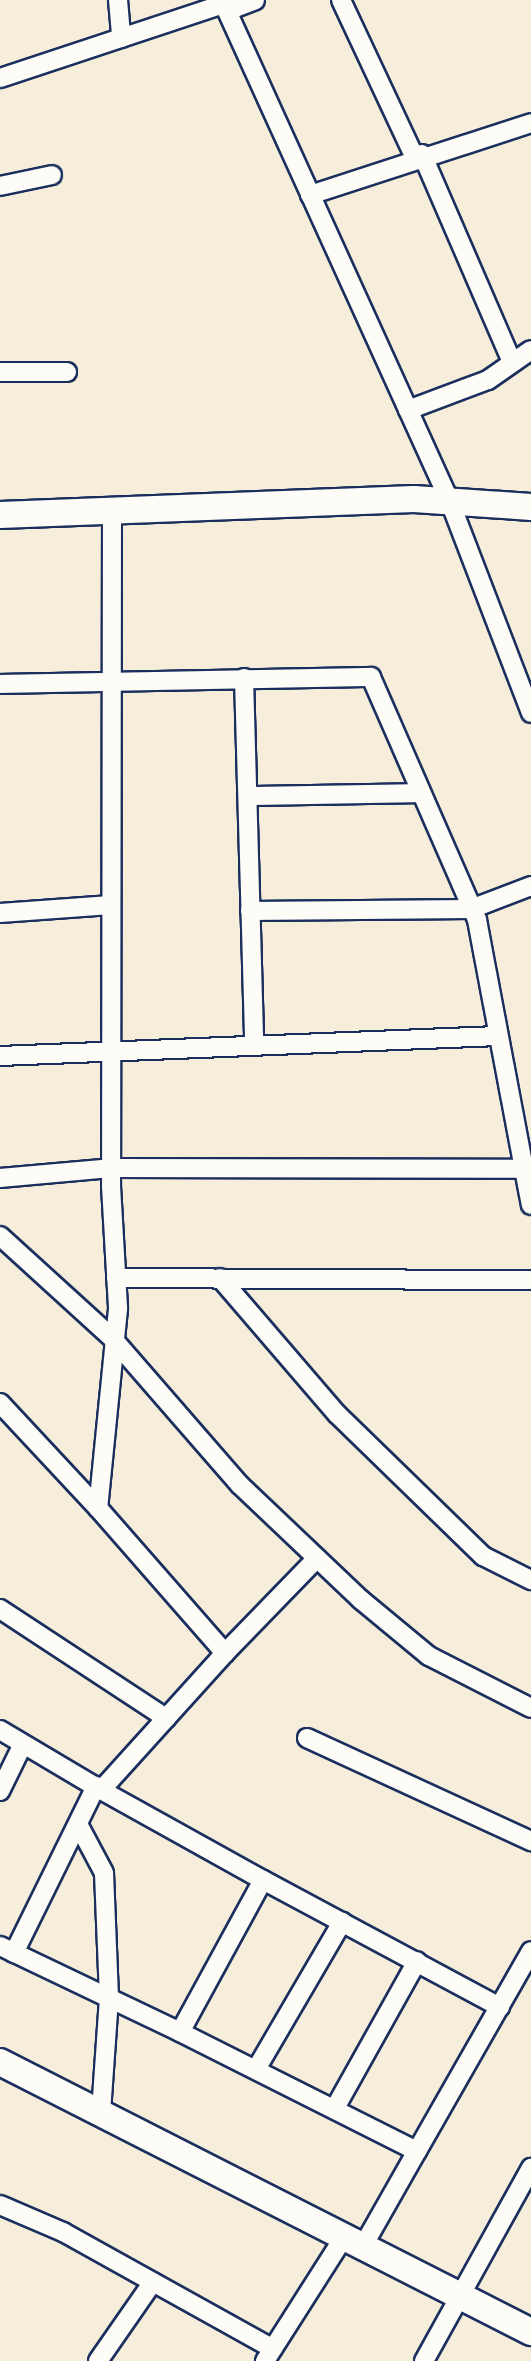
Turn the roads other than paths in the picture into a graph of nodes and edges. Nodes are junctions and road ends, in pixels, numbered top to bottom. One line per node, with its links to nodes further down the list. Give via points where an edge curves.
1 (118, 0): 5 (street)
2 (255, 0): 4 (street)
3 (341, 0): 8 (street)
4 (224, 5): 5 (street); 11 (street)
5 (121, 38): 6 (street)
6 (0, 78)
7 (531, 123): 8 (street)
8 (418, 155): 11 (street); 13 (street)
9 (52, 175): 10 (street)
10 (0, 186)
11 (310, 195): 16 (street)
12 (531, 351): 13 (street)
13 (512, 362): 16 (street, via 488,380)
14 (0, 372): 15 (street)
15 (67, 372)
16 (408, 410): 17 (street)
17 (450, 502): 18 (street); 19 (street); 24 (street)
18 (531, 507)
19 (112, 511): 20 (street); 21 (street)
20 (0, 515)
21 (112, 677): 22 (street); 23 (street); 28 (street)
22 (244, 678): 25 (street, via 371,677); 26 (street)
23 (0, 684)
24 (531, 713)
25 (417, 793): 26 (street); 29 (street)
26 (248, 796): 30 (street)
27 (531, 886): 29 (street)
28 (111, 905): 31 (street); 34 (street)
29 (471, 909): 30 (street); 32 (street)
30 (250, 911): 33 (street)
31 (0, 913)
32 (497, 1036): 33 (street); 37 (street)
33 (254, 1045): 34 (street)
34 (111, 1048): 35 (street); 36 (street)
35 (0, 1056)
36 (111, 1168): 37 (street); 38 (street); 41 (street)
37 (524, 1169): 39 (street)
38 (0, 1178)
39 (531, 1205)
40 (0, 1236): 44 (street)
41 (116, 1278): 42 (street); 44 (street)
42 (220, 1278): 43 (street); 48 (street, via 337,1414 454,1528 483,1556)
43 (531, 1280)
44 (113, 1339): 46 (street); 47 (street, via 240,1485)
45 (0, 1403): 46 (street)
46 (98, 1508): 50 (street)
47 (317, 1558): 50 (street); 51 (street, via 429,1656)
48 (531, 1580)
49 (0, 1609): 52 (street)
50 (225, 1653): 52 (street)
51 (531, 1708)
52 (166, 1718): 56 (street)
53 (0, 1730): 55 (street)
54 (307, 1738): 59 (street)
55 (23, 1744): 56 (street); 57 (street)
56 (99, 1788): 58 (street); 60 (street)
57 (0, 1791)
58 (78, 1824): 62 (street); 65 (street, via 104,1873)
59 (531, 1841)
60 (263, 1880): 61 (street); 67 (street)
61 (342, 1922): 64 (street); 69 (street)
62 (7, 1950): 65 (street)
63 (531, 1951): 66 (street)
64 (417, 1961): 66 (street); 70 (street)
65 (109, 1998): 67 (street); 71 (street)
66 (500, 2007): 72 (street)
67 (180, 2032): 69 (street)
68 (0, 2062): 71 (street)
69 (258, 2066): 70 (street)
70 (335, 2108): 72 (street)
71 (101, 2113): 75 (street)
72 (418, 2151): 75 (street)
73 (531, 2168): 77 (street)
74 (0, 2205): 76 (street)
75 (353, 2242): 77 (street); 79 (street)
76 (153, 2282): 79 (street); 80 (street)
77 (460, 2296): 78 (street); 81 (street)
78 (531, 2332)
79 (269, 2355)
80 (99, 2361)
81 (424, 2361)

